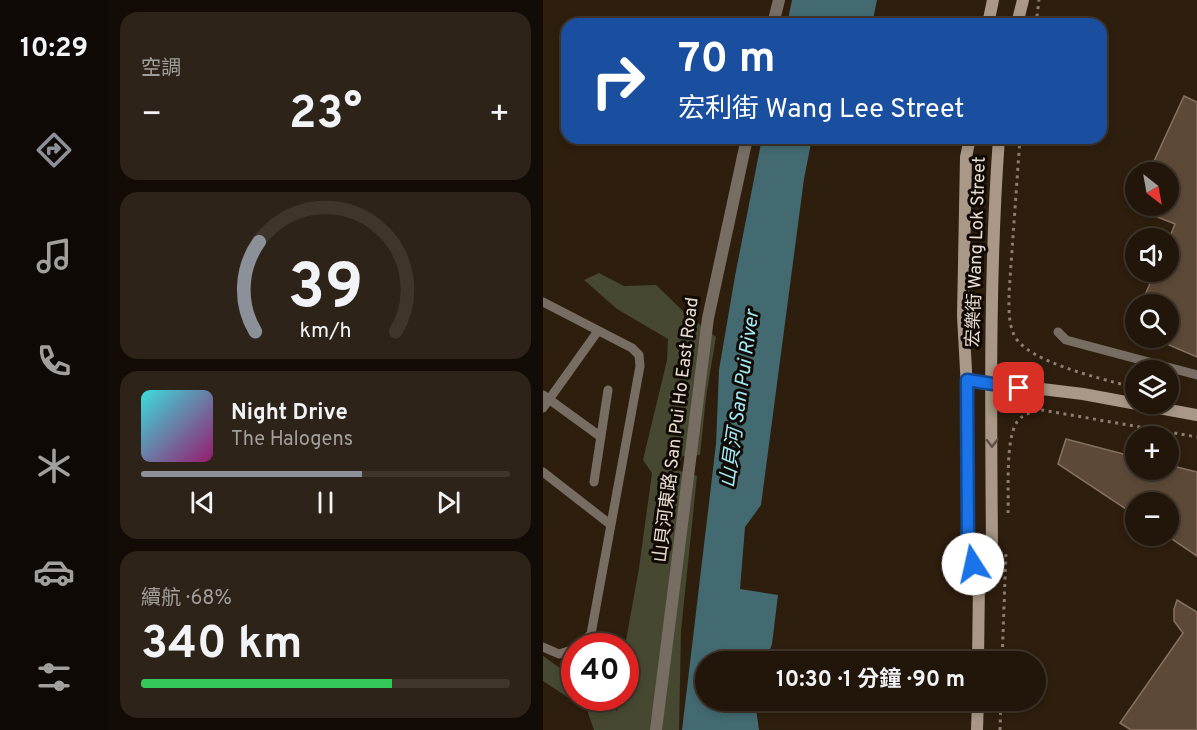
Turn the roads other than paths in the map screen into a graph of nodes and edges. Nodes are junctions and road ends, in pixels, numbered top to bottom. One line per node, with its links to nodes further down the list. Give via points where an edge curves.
1 (779, 0): 4 (street)
2 (993, 0): 5 (street)
3 (1023, 0): 6 (street)
4 (774, 18)
5 (989, 18)
6 (1018, 18)
7 (746, 144): 30 (street, 山貝河東路 San Pui Ho East Road, via 708,318)
8 (969, 144): 14 (street, 宏樂街 Wang Lok Street, via 963,316)
9 (999, 144): 15 (street, 宏樂街 Wang Lok Street, via 993,220)
10 (543, 302): 11 (lane)
11 (598, 330): 17 (lane); 23 (lane, via 632,348 639,355 641,366)
12 (1057, 332): 13 (lane, via 1066,340)
13 (1197, 375)
14 (967, 380): 15 (street); 24 (street, 宏樂街 Wang Lok Street, via 968,548)
15 (992, 384): 19 (street, via 1083,394); 24 (street, 宏樂街 Wang Lok Street, one-way to 24, via 992,547)
16 (608, 390): 20 (lane)
17 (546, 397): 18 (lane); 20 (lane)
18 (543, 408)
19 (1197, 415)
20 (601, 437): 22 (lane)
21 (543, 472): 23 (lane)
22 (594, 482)
23 (611, 525): 25 (lane)
24 (979, 580): 27 (street, 宏樂街 Wang Lok Street)
25 (591, 633)
26 (543, 647): 28 (lane)
27 (978, 651)
28 (561, 653)
29 (978, 711): 31 (street)
30 (656, 730)
31 (977, 730)

